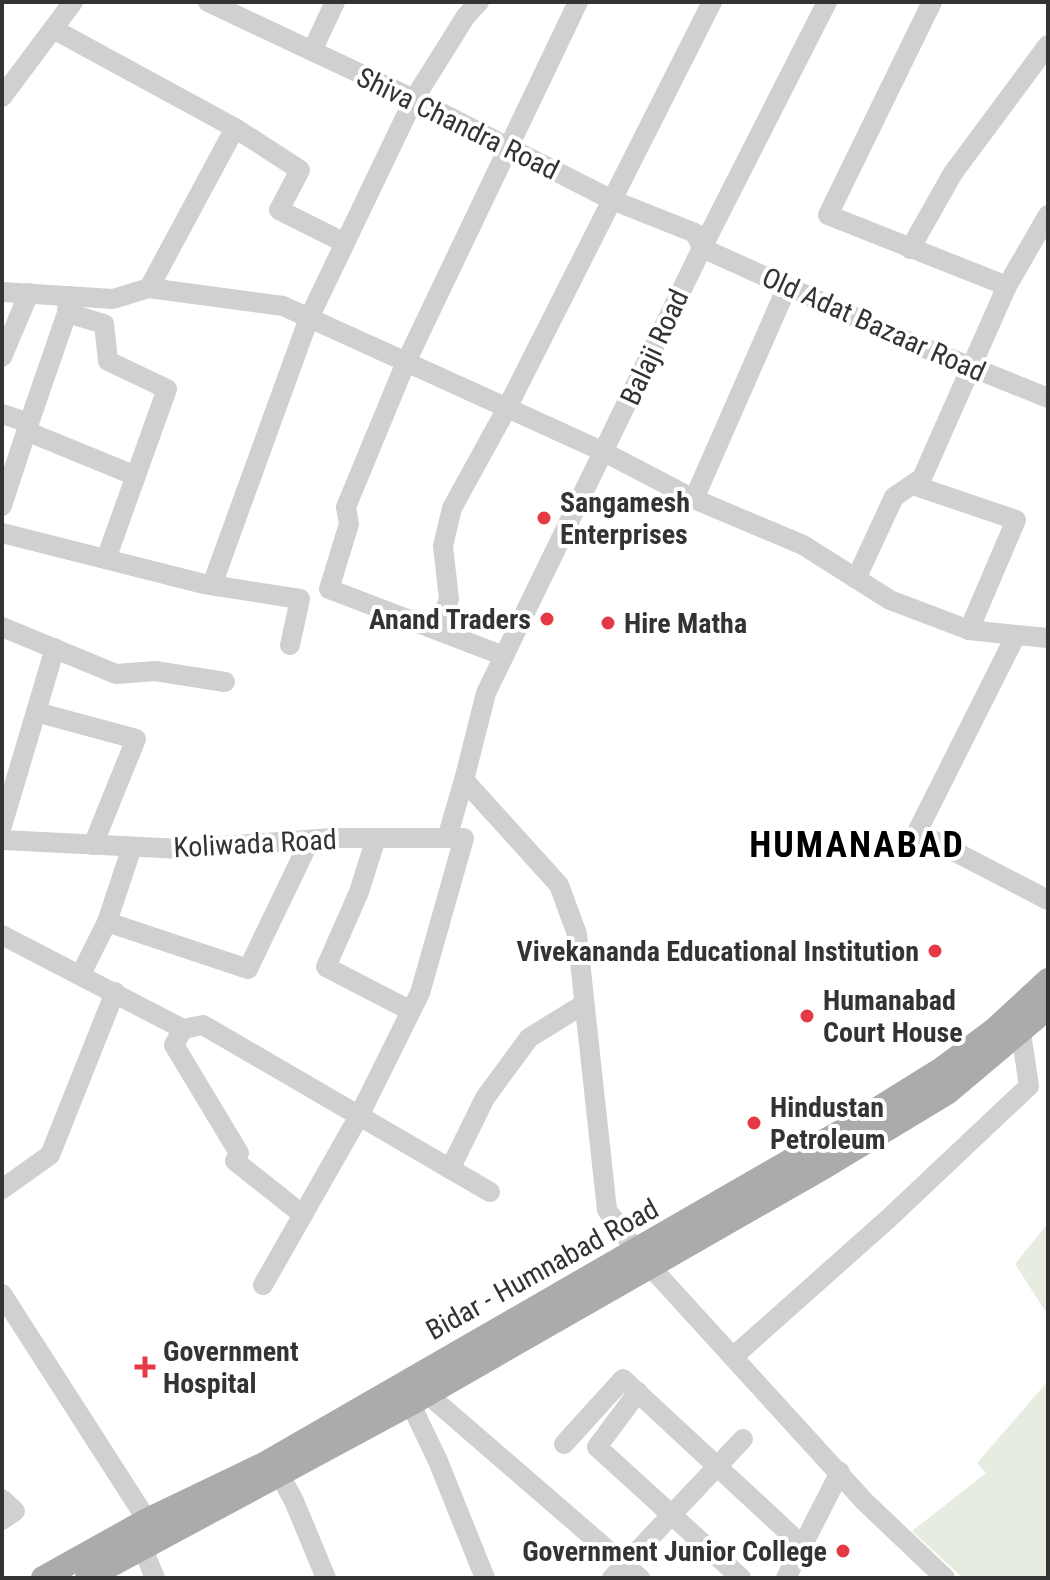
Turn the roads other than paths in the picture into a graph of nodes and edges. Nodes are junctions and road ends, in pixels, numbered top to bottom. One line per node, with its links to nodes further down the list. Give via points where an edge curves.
1 (73, 2): 9 (street)
2 (208, 2): 11 (street, Shiva Chandra Road)
3 (335, 2): 11 (street)
4 (479, 2): 13 (street)
5 (578, 2): 15 (street)
6 (712, 2): 16 (street)
7 (827, 2): 19 (street, Balaji Road)
8 (932, 2): 20 (street, via 828,215)
9 (55, 30): 12 (street); 14 (street)
10 (1048, 45): 20 (street, via 953,173)
11 (312, 51): 13 (street, Shiva Chandra Road)
12 (2, 97)
13 (414, 99): 15 (street, Shiva Chandra Road); 18 (street)
14 (235, 128): 18 (street, via 300,170 279,210); 23 (street)
15 (510, 148): 16 (street, Shiva Chandra Road); 29 (street)
16 (612, 200): 19 (street, Shiva Chandra Road, via 695,233); 32 (street)
17 (1048, 215): 21 (street)
18 (345, 243): 27 (street)
19 (702, 248): 22 (street, Old Adat Bazaar Road); 35 (street, Balaji Road)
20 (910, 249): 21 (street)
21 (1007, 286): 30 (street)
22 (787, 287): 30 (street, Old Adat Bazaar Road); 38 (street)
23 (149, 288): 26 (street); 27 (street, via 283,306)
24 (2, 292): 25 (street)
25 (29, 293): 26 (street); 28 (street)
26 (67, 305): 34 (street); 36 (street, via 104,324 108,361 167,389)
27 (309, 318): 29 (street); 43 (street)
28 (2, 357)
29 (406, 362): 32 (street); 45 (street, via 346,507 349,524 329,589)
30 (969, 366): 31 (street, Old Adat Bazaar Road); 37 (street, via 922,478)
31 (1048, 398)
32 (507, 408): 35 (street); 45 (street, via 452,508 443,546 449,599)
33 (2, 414): 34 (street)
34 (28, 427): 36 (street); 39 (street)
35 (604, 452): 38 (street); 51 (street, Balaji Road)
36 (136, 476): 41 (street)
37 (913, 485): 42 (street, via 894,497); 46 (street, via 1016,520)
38 (694, 499): 42 (street, via 803,545)
39 (2, 506)
40 (2, 533): 41 (street)
41 (106, 559): 43 (street)
42 (856, 579): 46 (street, via 890,600)
43 (212, 585): 49 (street, via 300,599)
44 (2, 627): 50 (street)
45 (438, 630): 51 (street)
46 (969, 630): 47 (street)
47 (1016, 635): 48 (street); 62 (street, via 917,832)
48 (1048, 638)
49 (290, 645)
50 (55, 648): 52 (street, via 116,674 155,671); 53 (street)
51 (504, 656): 54 (street, Balaji Road, via 486,693)
52 (225, 682)
53 (36, 712): 55 (street); 60 (street, via 136,739)
54 (464, 780): 57 (street); 68 (street, via 559,885 577,934)
55 (2, 826)
56 (376, 838): 57 (street, Koliwada Road); 59 (street, Koliwada Road); 70 (street, via 326,967)
57 (447, 838): 70 (street, via 464,838)
58 (2, 840): 60 (street, Koliwada Road)
59 (310, 840): 61 (street, Koliwada Road); 63 (street, via 248,969)
60 (93, 845): 61 (street, Koliwada Road)
61 (132, 847): 63 (street)
62 (1048, 900)
63 (107, 922): 65 (street)
64 (2, 935): 65 (street)
65 (81, 974): 67 (street)
66 (1048, 980): 78 (main road, Bidar - Humnabad Road, via 940,1070)
67 (115, 992): 71 (street); 75 (street, via 50,1155)
68 (584, 1004): 74 (street, via 529,1038 485,1098); 78 (street, via 607,1210)
69 (1048, 1008): 72 (main road, Bidar - Humnabad Road)
70 (411, 1011): 73 (street)
71 (183, 1029): 73 (street, via 203,1025); 77 (street, via 174,1045 239,1153 235,1161)
72 (1021, 1033): 78 (main road, Bidar - Humnabad Road, via 947,1093); 81 (street, via 1029,1086)
73 (359, 1116): 74 (street); 77 (street)
74 (450, 1169): 76 (street)
75 (2, 1189)
76 (490, 1192)
77 (303, 1215): 79 (street)
78 (645, 1259): 81 (street); 82 (main road, Bidar - Humnabad Road)
79 (263, 1285)
80 (2, 1294): 92 (street)
81 (734, 1356): 88 (street)
82 (412, 1390): 87 (main road, Bidar - Humnabad Road); 94 (street); 99 (street)
83 (638, 1392): 85 (street, via 623,1379); 86 (street); 90 (street, via 597,1447)
84 (743, 1439): 86 (street)
85 (564, 1444)
86 (717, 1466): 90 (street); 93 (street)
87 (276, 1468): 92 (main road, Bidar - Humnabad Road); 98 (street)
88 (840, 1472): 93 (street); 103 (street)
89 (2, 1499): 91 (street, via 15,1511)
90 (672, 1514): 94 (street); 101 (street)
91 (2, 1520)
92 (142, 1531): 95 (main road, Bidar - Humnabad Road); 96 (main road, Bidar - Humnabad Road); 97 (street)
93 (804, 1547): 102 (street)
94 (618, 1571): 100 (street)
95 (43, 1578)
96 (87, 1578)
97 (155, 1578)
98 (326, 1578)
99 (485, 1578)
100 (640, 1578)
101 (741, 1578)
102 (786, 1578)
103 (945, 1578)

